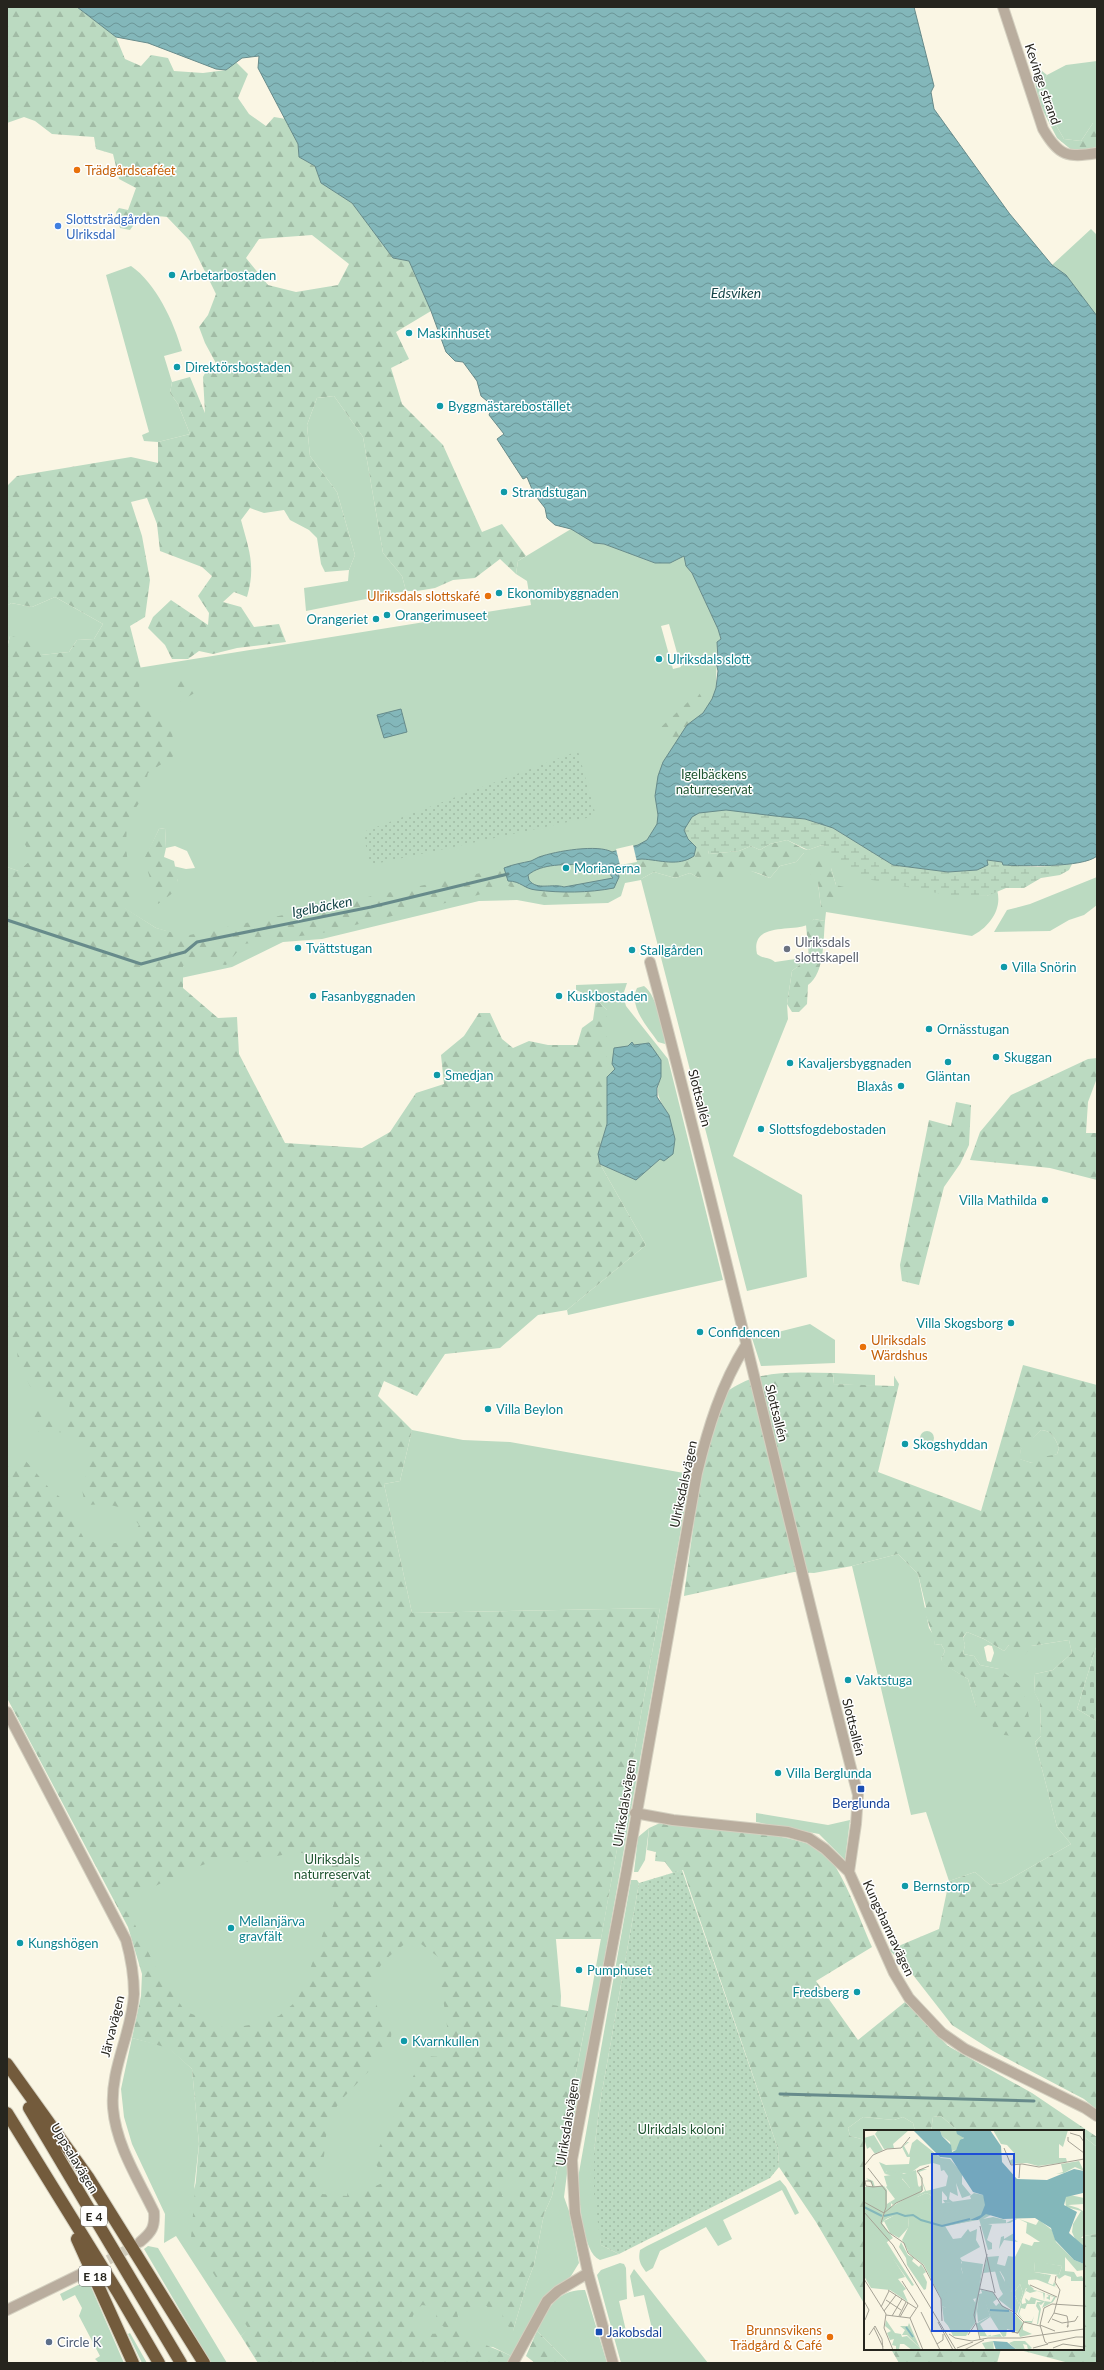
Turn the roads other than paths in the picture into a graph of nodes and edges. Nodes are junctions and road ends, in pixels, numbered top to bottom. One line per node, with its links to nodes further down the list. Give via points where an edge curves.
1 (1003, 7): 2 (street, Kevinge strand, via 1043,129 1054,147 1072,156)
2 (1097, 153)
3 (650, 962): 4 (street, Slottsallén, via 679,1069)
4 (746, 1345): 6 (street, Ulriksdalsvägen, via 732,1367 710,1422 697,1473); 7 (street, Slottsallén, via 858,1795)
5 (7, 1712): 13 (street, Järvavägen, via 126,1940 131,1956 134,1995 115,2069 113,2107 116,2129 154,2212 155,2223 152,2232)
6 (635, 1813): 7 (street, Kungshamravägen, via 673,1820 788,1832 809,1838); 15 (street, Ulriksdalsvägen, via 572,2160 575,2213)
7 (849, 1872): 11 (street, Kungshamravägen, via 894,1973 909,1998 942,2033 965,2049)
8 (7, 2064): 22 (highway, E 4, via 88,2177)
9 (7, 2070): 21 (highway, Uppsalavägen / E 4)
10 (7, 2113): 12 (highway, E 4)
11 (1097, 2116)
12 (54, 2191): 19 (highway, E 18); 20 (highway, E 4)
13 (140, 2242)
14 (83, 2273): 16 (street)
15 (588, 2274): 23 (street, via 558,2291 547,2301); 24 (street, Ulriksdalsvägen)
16 (20, 2302): 17 (street); 18 (street)
17 (7, 2305)
18 (7, 2310)
19 (133, 2363)
20 (159, 2363)
21 (181, 2363)
22 (204, 2363)
23 (514, 2363)
24 (613, 2363)

